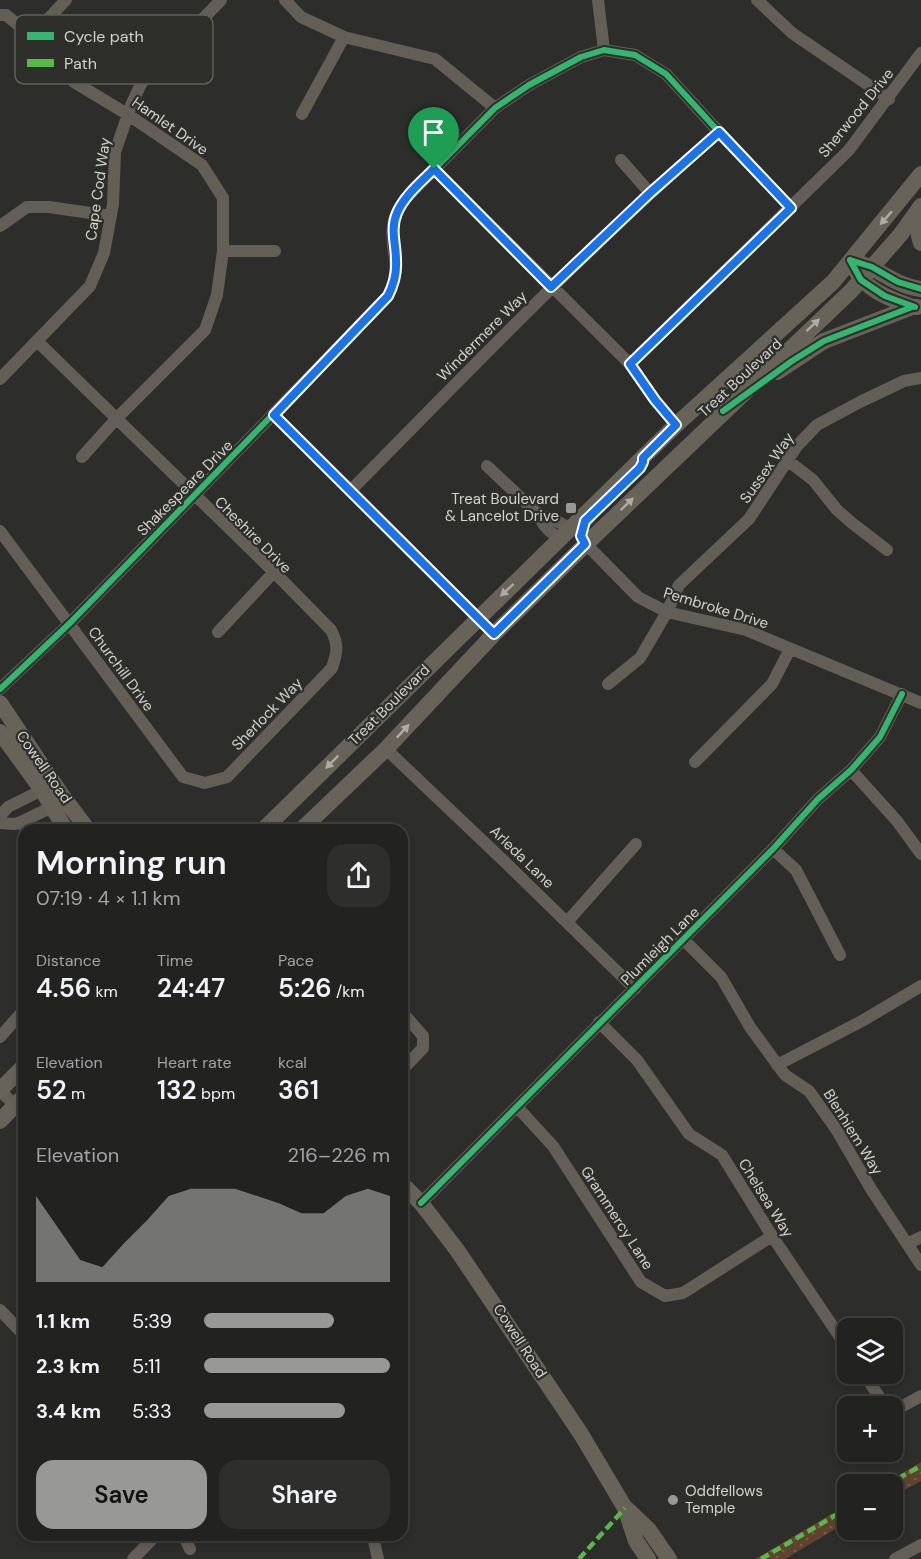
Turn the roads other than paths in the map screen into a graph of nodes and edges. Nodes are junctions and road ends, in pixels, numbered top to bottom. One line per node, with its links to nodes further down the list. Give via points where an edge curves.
1 (66, 0): 7 (street)
2 (221, 0): 8 (street, Cape Cod Way)
3 (285, 0): 10 (street, via 301,17)
4 (598, 0): 11 (street)
5 (757, 0): 15 (street, via 792,33)
6 (0, 15): 9 (street, Hamlet Drive)
7 (52, 15)
8 (207, 15)
9 (15, 22)
10 (344, 37): 16 (street, via 435,59); 18 (street)
11 (604, 50): 16 (street, Shakespeare Drive, via 560,68); 19 (street, Shakespeare Drive, via 635,55 666,74)
12 (921, 53): 15 (street, Sherwood Drive)
13 (77, 84): 17 (street, Hamlet Drive)
14 (141, 84): 17 (street, Cape Cod Way)
15 (889, 99): 25 (street, Sherwood Drive, via 849,150)
16 (495, 108): 21 (street, Shakespeare Drive)
17 (127, 114): 27 (street, Cape Cod Way, via 116,152); 30 (street, Hamlet Drive, via 202,165 223,198)
18 (302, 114)
19 (719, 132): 23 (street, Windermere Way); 25 (street, Shakespeare Drive)
20 (621, 160): 23 (street)
21 (434, 169): 34 (street); 42 (street, Shakespeare Drive, via 396,213 395,282 388,296)
22 (921, 174): 32 (main road, Treat Boulevard, one-way to 32)
23 (650, 193): 34 (street, Windermere Way)
24 (921, 206): 33 (main road, Treat Boulevard)
25 (791, 208): 38 (street, Sherwood Drive)
26 (921, 213): 29 (main road)
27 (111, 216): 28 (street, via 27,207); 37 (street, Cape Cod Way, via 104,253 90,286)
28 (0, 226)
29 (921, 243)
30 (223, 251): 31 (street); 43 (street, Hamlet Drive, via 217,295 204,330)
31 (275, 251)
32 (850, 260): 33 (main road); 44 (main road, Treat Boulevard, via 833,282)
33 (866, 273): 35 (main road); 36 (main road, via 885,296); 41 (main road, Treat Boulevard, one-way to 33)
34 (551, 287): 38 (street); 49 (street, Windermere Way)
35 (921, 289)
36 (917, 307): 41 (main road, via 824,341)
37 (38, 342): 40 (street, Cape Cod Way); 43 (street, Cheshire Drive)
38 (630, 364): 44 (street)
39 (921, 378): 47 (street, Sussex Way, via 904,381 817,425)
40 (0, 379)
41 (723, 411): 53 (main road, Treat Boulevard, one-way to 41)
42 (274, 415): 49 (street); 50 (street, Shakespeare Drive)
43 (117, 418): 45 (street, Hamlet Drive); 50 (street, Cheshire Drive)
44 (676, 425): 46 (main road, Treat Boulevard)
45 (82, 458)
46 (643, 458): 52 (main road, Treat Boulevard); 53 (street, via 640,468 585,521 581,536)
47 (787, 460): 54 (street, via 813,480 837,510); 57 (street, Sussex Way, via 749,519 679,585)
48 (487, 466): 52 (street, via 540,516 553,519)
49 (350, 491): 58 (street)
50 (195, 495): 56 (street, Cheshire Drive); 59 (street, Shakespeare Drive)
51 (0, 531): 59 (street, Churchill Drive)
52 (566, 534): 55 (main road, Treat Boulevard)
53 (585, 544): 55 (street, via 567,543 547,560); 57 (street, Pembroke Drive, via 638,597); 61 (main road, Treat Boulevard)
54 (887, 550)
55 (539, 560): 58 (main road, Treat Boulevard, one-way to 58)
56 (274, 572): 60 (street); 63 (street, Cheshire Drive, via 331,630)
57 (667, 612): 62 (street, Pembroke Drive, via 746,630); 64 (street, Sussex Way, via 640,658)
58 (478, 618): 61 (street); 81 (main road, Treat Boulevard, one-way to 81)
59 (70, 623): 65 (street, Shakespeare Drive); 73 (street, Churchill Drive, via 183,777)
60 (218, 632)
61 (494, 634): 70 (main road, Treat Boulevard, one-way to 61)
62 (789, 649): 66 (street, Pembroke Drive); 71 (street, via 772,684)
63 (338, 651): 73 (street, Sherlock Way, via 332,668 227,777)
64 (608, 684)
65 (0, 689)
66 (902, 694): 67 (street, Pembroke Drive); 72 (street, Plumleigh Lane, via 880,737)
67 (921, 702)
68 (0, 703): 75 (main road, Cowell Road)
69 (0, 732): 74 (main road, Cowell Road)
70 (386, 749): 82 (main road, Treat Boulevard); 87 (street, Arleda Lane)
71 (695, 762)
72 (851, 770): 85 (street, Plumleigh Lane, via 818,799); 86 (street, via 897,820)
73 (205, 783)
74 (42, 790): 75 (main road, Cowell Road); 76 (street, via 8,807)
75 (56, 801): 78 (street); 79 (main road, Cowell Road); 80 (main road, Cowell Road)
76 (0, 816)
77 (0, 823): 83 (street)
78 (26, 824)
79 (64, 824)
80 (81, 824)
81 (269, 824)
82 (307, 824)
83 (18, 825)
84 (636, 844): 87 (street)
85 (773, 849): 88 (street, Plumleigh Lane); 89 (street, via 796,870)
86 (921, 854)
87 (567, 922): 91 (street, Arleda Lane)
88 (683, 939): 91 (street, Plumleigh Lane); 97 (street, Blenhiem Way, via 721,977)
89 (840, 955)
90 (921, 986): 97 (street)
91 (635, 989): 94 (street, Plumleigh Lane)
92 (18, 1017): 95 (street)
93 (408, 1019): 96 (street, via 423,1036 423,1048)
94 (599, 1022): 102 (street, Plumleigh Lane); 106 (street, Chelsea Way, via 637,1060 689,1134 722,1155)
95 (0, 1037)
96 (408, 1064)
97 (777, 1065): 108 (street, Blenhiem Way, via 809,1091)
98 (18, 1072): 99 (main road)
99 (0, 1090): 100 (street)
100 (18, 1103)
101 (18, 1107): 103 (main road)
102 (518, 1108): 105 (street, Plumleigh Lane); 106 (street, Grammercy Lane, via 553,1146 641,1282 665,1296 683,1293)
103 (0, 1121)
104 (408, 1190): 105 (main road, Cowell Road)
105 (421, 1203): 115 (main road, Cowell Road, via 485,1289)
106 (772, 1236): 112 (street, Chelsea Way)
107 (921, 1237): 108 (street)
108 (907, 1244): 109 (street, Blenhiem Way)
109 (921, 1265)
110 (0, 1310): 111 (street)
111 (18, 1329)
112 (837, 1333)
113 (921, 1396): 114 (street)
114 (903, 1406)
115 (626, 1508): 123 (main road, Cowell Road, via 636,1541); 124 (main road, Cowell Road, via 649,1530)
116 (150, 1541): 121 (street)
117 (186, 1541): 120 (street)
118 (374, 1541): 122 (street)
119 (921, 1545): 125 (street)
120 (190, 1550)
121 (133, 1559)
122 (378, 1559)
123 (648, 1559)
124 (669, 1559)
125 (895, 1559)

